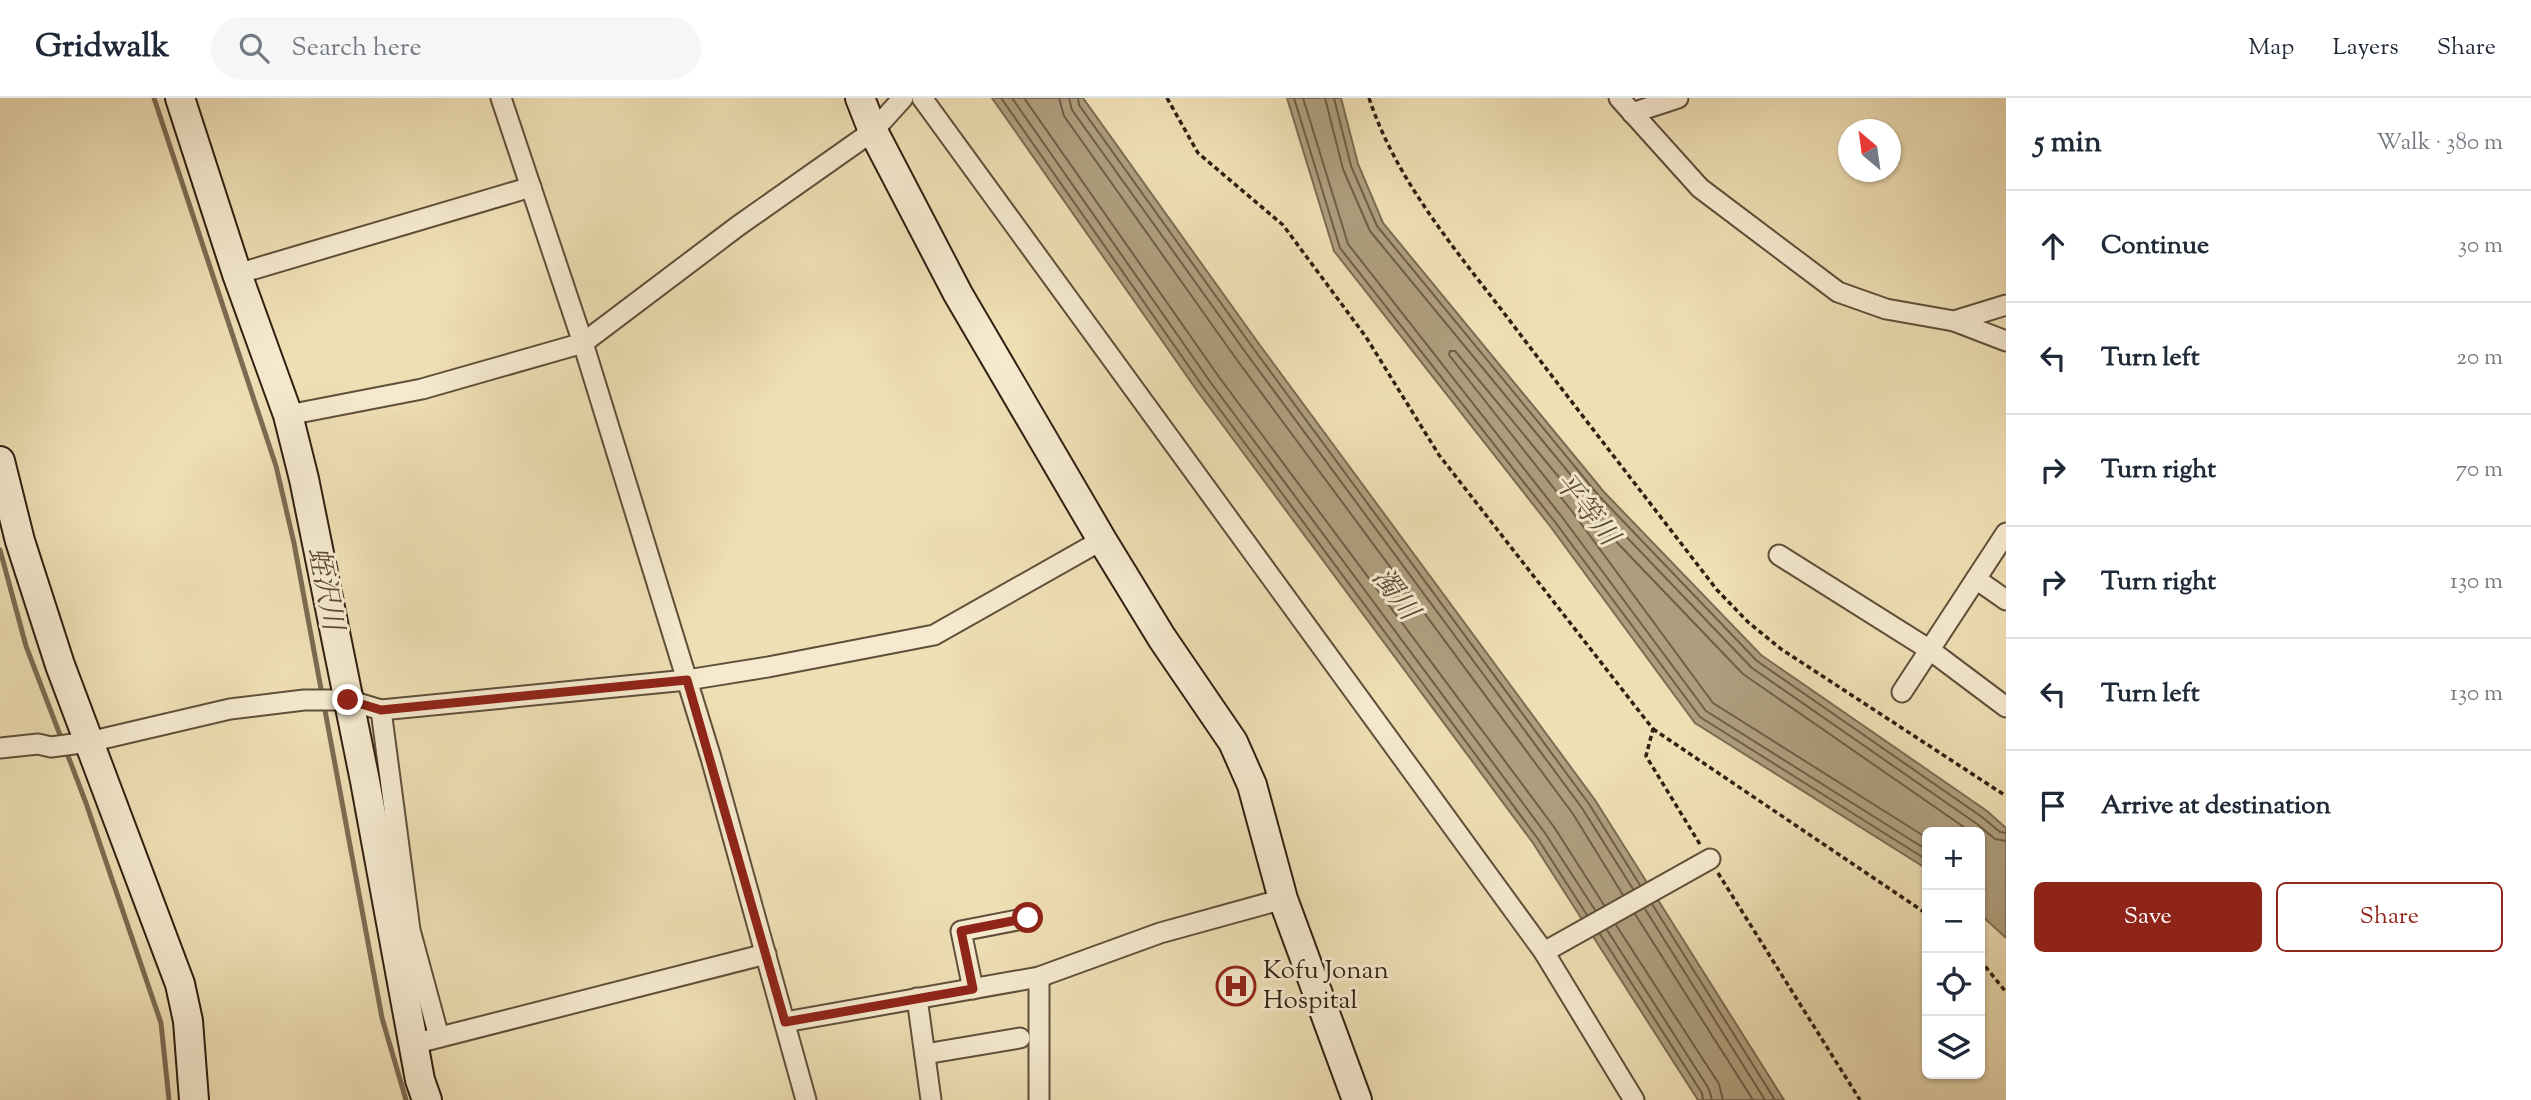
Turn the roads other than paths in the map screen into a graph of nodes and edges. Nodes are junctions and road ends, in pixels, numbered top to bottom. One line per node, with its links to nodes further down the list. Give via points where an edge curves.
1 (180, 98): 10 (street)
2 (501, 98): 9 (street)
3 (860, 98): 8 (street)
4 (903, 98): 8 (street)
5 (922, 98): 33 (street)
6 (1678, 98): 7 (street)
7 (1626, 105): 12 (street, via 1700,188 1838,292 1886,309)
8 (873, 131): 14 (street); 18 (street, via 958,294)
9 (531, 187): 10 (street); 14 (street)
10 (237, 274): 15 (street)
11 (2006, 305): 12 (street)
12 (1954, 321): 13 (street)
13 (2006, 341)
14 (583, 343): 15 (street, via 422,389); 23 (street)
15 (288, 415): 25 (street, via 304,479)
16 (0, 461): 28 (street, via 30,576)
17 (2006, 533): 20 (street)
18 (1102, 540): 23 (street, via 934,635); 31 (street, via 1233,741 1252,785)
19 (1779, 555): 22 (street)
20 (1976, 579): 21 (street); 22 (street)
21 (2006, 600)
22 (1930, 650): 24 (street); 26 (street)
23 (687, 680): 27 (street); 34 (street)
24 (1902, 692)
25 (342, 700): 27 (street); 28 (street, via 230,709); 35 (street)
26 (2006, 707)
27 (381, 710): 35 (street, via 410,930)
28 (85, 742): 29 (street); 43 (street, via 180,984 188,1021)
29 (0, 748)
30 (1702, 863): 33 (street)
31 (1283, 899): 36 (street, via 1160,933); 48 (street)
32 (1028, 918): 37 (street, via 961,931)
33 (1550, 949): 49 (street)
34 (766, 954): 39 (street); 41 (street)
35 (407, 957): 41 (street)
36 (1039, 977): 37 (street); 47 (street)
37 (973, 989): 38 (street)
38 (917, 998): 39 (street); 42 (street)
39 (785, 1022): 45 (street)
40 (1020, 1038): 42 (street)
41 (426, 1041): 44 (street)
42 (925, 1054): 46 (street)
43 (194, 1100)
44 (427, 1100)
45 (806, 1100)
46 (931, 1100)
47 (1040, 1100)
48 (1357, 1100)
49 (1634, 1100)

